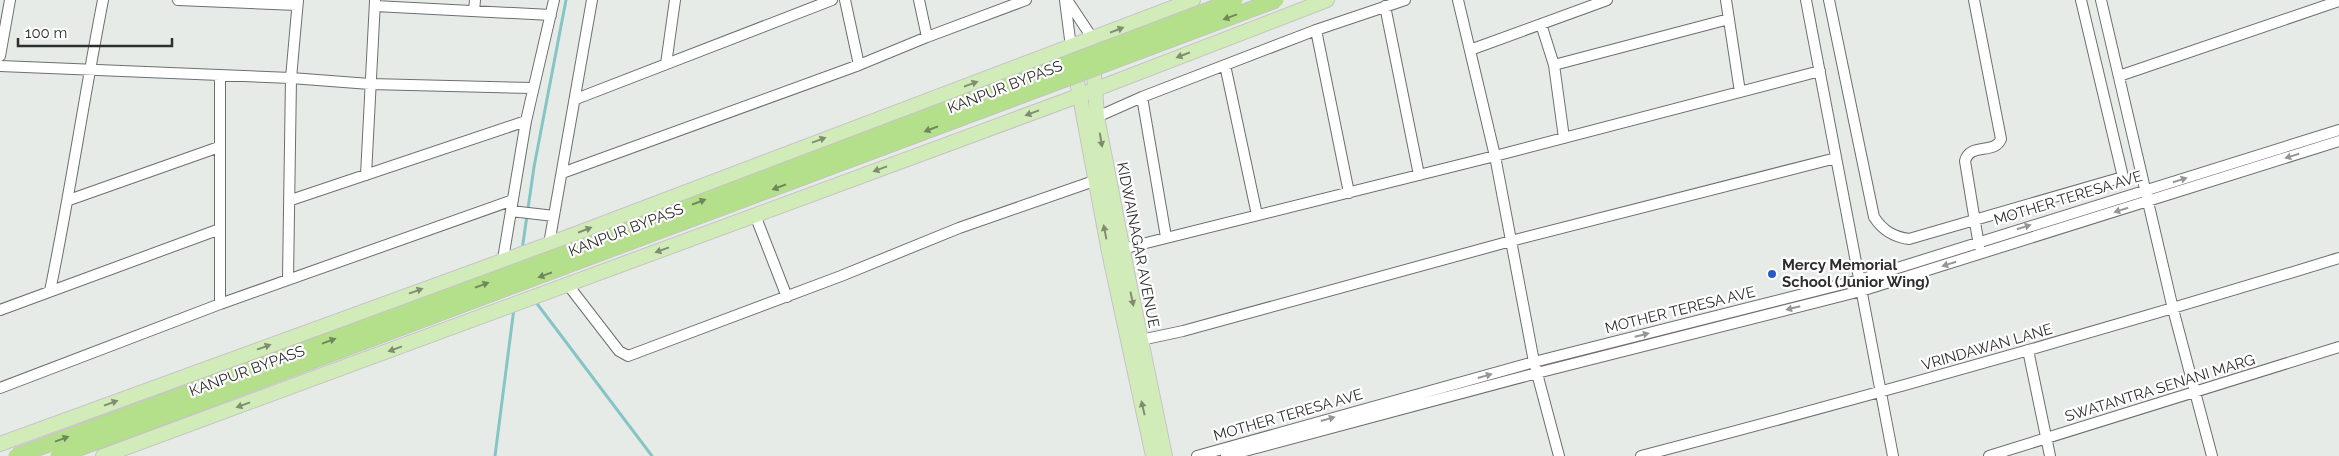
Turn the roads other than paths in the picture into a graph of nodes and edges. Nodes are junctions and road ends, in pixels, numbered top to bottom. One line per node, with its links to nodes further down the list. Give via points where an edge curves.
1 (10, 0): 39 (street)
2 (103, 0): 45 (street)
3 (179, 0): 27 (street)
4 (476, 0): 30 (street)
5 (554, 0): 31 (street)
6 (592, 0): 56 (street)
7 (674, 0): 40 (street)
8 (832, 0): 40 (street)
9 (845, 0): 41 (street)
10 (919, 0): 35 (street)
11 (1026, 0): 35 (street)
12 (1066, 0): 36 (street); 37 (street)
13 (1193, 0): 36 (main road, one-way to 13)
14 (1235, 0): 108 (highway, KANPUR BYPASS, one-way to 14, bridge, via 580,248)
15 (1276, 0): 109 (highway, KANPUR BYPASS, one-way to 109, bridge)
16 (1327, 0): 52 (main road, one-way to 52)
17 (1405, 0): 29 (street)
18 (1458, 0): 38 (street)
19 (1607, 0): 33 (street)
20 (1726, 0): 32 (street)
21 (1806, 0): 46 (street)
22 (1829, 0): 78 (street, via 1874,218 1896,237 1909,239)
23 (1974, 0): 78 (street, via 2001,139 1996,146 1972,151 1966,158)
24 (2081, 0): 78 (street, via 2122,177)
25 (2101, 0): 48 (street)
26 (2339, 1): 48 (street)
27 (298, 2): 49 (street)
28 (375, 3): 30 (street); 50 (street)
29 (1385, 6): 34 (street); 67 (street)
30 (474, 11): 31 (street)
31 (551, 15): 51 (street)
32 (1729, 19): 43 (street); 53 (street)
33 (1541, 24): 38 (street); 43 (street)
34 (1316, 30): 42 (street); 69 (street)
35 (927, 36): 41 (street)
36 (1093, 39): 37 (main road); 52 (main road, KIDWAINAGAR AVENUE)
37 (1071, 47): 54 (main road, KIDWAINAGAR AVENUE); 83 (main road, one-way to 37)
38 (1470, 50): 63 (street)
39 (0, 56)
40 (666, 64): 56 (street)
41 (859, 65): 65 (street)
42 (1225, 65): 55 (street); 76 (street)
43 (1554, 65): 60 (street)
44 (0, 66): 45 (street)
45 (89, 71): 47 (street); 71 (street)
46 (1820, 72): 53 (street); 64 (street)
47 (220, 76): 49 (street); 62 (street)
48 (2119, 76): 70 (street)
49 (292, 78): 50 (street); 72 (street)
50 (370, 84): 51 (street); 66 (street)
51 (533, 88): 58 (street)
52 (1094, 89): 54 (main road); 57 (main road, KIDWAINAGAR AVENUE)
53 (1740, 92): 60 (street)
54 (1078, 96): 68 (main road, KIDWAINAGAR AVENUE); 77 (main road, one-way to 77)
55 (1142, 97): 57 (street); 80 (street)
56 (576, 98): 65 (street)
57 (1097, 117): 84 (main road, KIDWAINAGAR AVENUE, one-way to 84)
58 (526, 121): 66 (street); 73 (street)
59 (2339, 130): 70 (street, MOTHER TERESA AVE, one-way to 59)
60 (1564, 138): 63 (street)
61 (2339, 141): 70 (street, one-way to 70)
62 (219, 147): 71 (street); 79 (street)
63 (1495, 156): 67 (street); 81 (street)
64 (1836, 158): 81 (street); 89 (street)
65 (562, 173): 75 (street)
66 (366, 175): 72 (street)
67 (1419, 175): 69 (street)
68 (1094, 181): 84 (main road, KIDWAINAGAR AVENUE, one-way to 68); 93 (street, via 959,228)
69 (1349, 192): 76 (street)
70 (2146, 196): 82 (street, MOTHER TERESA AVE, one-way to 70); 85 (street, one-way to 85); 95 (street)
71 (69, 200): 91 (street)
72 (291, 200): 88 (street)
73 (513, 200): 74 (street); 88 (street)
74 (511, 211): 75 (street); 86 (street)
75 (549, 215): 83 (street)
76 (1257, 215): 80 (street)
77 (755, 216): 90 (main road, one-way to 90); 93 (street)
78 (1974, 220): 82 (street)
79 (220, 229): 91 (street); 94 (street)
80 (1166, 237): 84 (street)
81 (1511, 241): 97 (street); 100 (street)
82 (1978, 241): 85 (street); 89 (street, MOTHER TERESA AVE)
83 (545, 245): 86 (main road)
84 (1116, 251): 97 (main road, KIDWAINAGAR AVENUE, one-way to 97); 111 (main road, KIDWAINAGAR AVENUE, one-way to 84)
85 (1981, 253): 92 (street, one-way to 92)
86 (509, 258): 106 (main road, one-way to 86)
87 (2339, 258): 95 (street, VRINDAWAN LANE)
88 (288, 279): 94 (street)
89 (1859, 280): 92 (street); 100 (street, MOTHER TERESA AVE, one-way to 89)
90 (568, 285): 93 (street, via 619,351 628,356); 110 (main road, one-way to 110)
91 (50, 291): 96 (street)
92 (1861, 291): 101 (street, one-way to 101); 103 (street)
93 (787, 297)
94 (220, 304): 102 (street)
95 (2173, 309): 99 (street, VRINDAWAN LANE); 104 (street)
96 (0, 310)
97 (1141, 340): 112 (main road, KIDWAINAGAR AVENUE)
98 (2339, 347): 104 (street, SWATANTRA SENANI MARG)
99 (2028, 350): 103 (street, VRINDAWAN LANE); 105 (street)
100 (1534, 362): 101 (street); 107 (street, MOTHER TERESA AVE, one-way to 100)
101 (1537, 373): 113 (street); 114 (street)
102 (0, 388)
103 (1880, 393): 115 (street, VRINDAWAN LANE); 116 (street)
104 (2196, 393): 105 (street, SWATANTRA SENANI MARG); 119 (street)
105 (2045, 438): 117 (street, SWATANTRA SENANI MARG); 118 (street)
106 (0, 444)
107 (1202, 455)
108 (16, 456)
109 (58, 456)
110 (103, 456)
111 (1153, 456)
112 (1166, 456)
113 (1226, 456)
114 (1559, 456)
115 (1641, 456)
116 (1893, 456)
117 (1989, 456)
118 (2050, 456)
119 (2212, 456)

